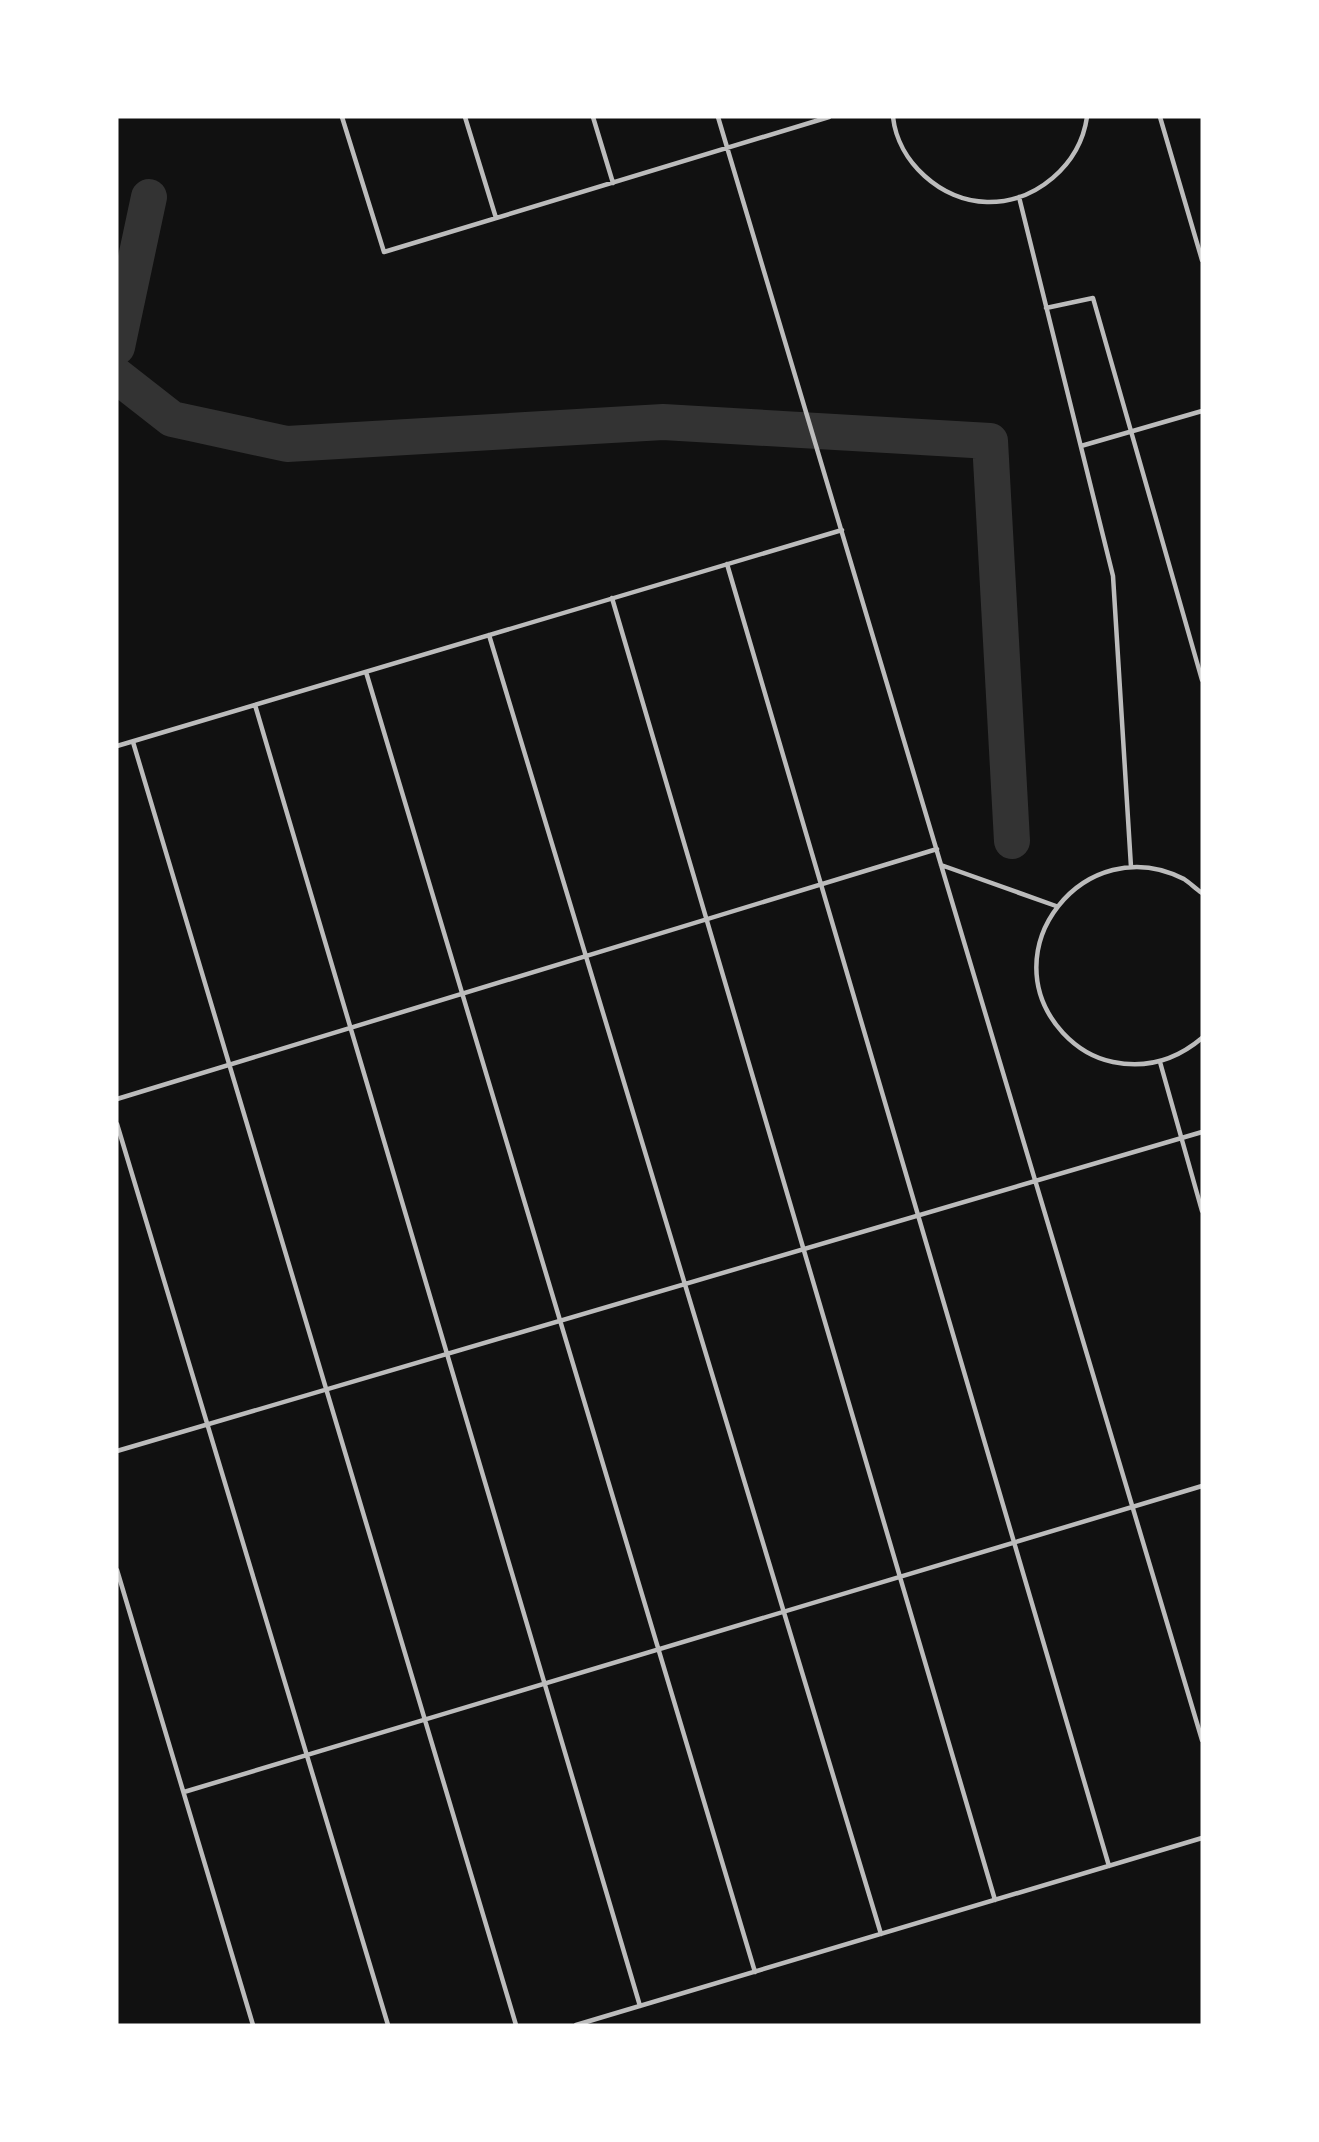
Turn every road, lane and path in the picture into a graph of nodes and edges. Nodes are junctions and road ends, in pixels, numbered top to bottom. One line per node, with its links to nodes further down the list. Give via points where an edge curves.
1 (342, 117): 12 (lane, via 384,252)
2 (465, 117): 12 (lane)
3 (593, 117): 10 (lane)
4 (718, 117): 9 (lane)
5 (829, 117): 9 (lane)
6 (893, 117): 11 (lane, via 894,129 908,158 929,181 957,196 987,202)
7 (1087, 117): 11 (lane, via 1085,131 1070,160 1048,183)
8 (1160, 117): 13 (lane)
9 (728, 148): 10 (lane); 18 (lane)
10 (613, 183): 12 (lane)
11 (1019, 197): 14 (lane)
12 (496, 218)
13 (1202, 260)
14 (1046, 309): 16 (lane, via 1093,298); 17 (lane)
15 (1202, 411): 16 (lane)
16 (1131, 432): 17 (lane); 23 (lane)
17 (1081, 446): 29 (lane, via 1113,576)
18 (842, 530): 19 (lane); 27 (lane)
19 (728, 564): 20 (lane); 30 (lane)
20 (612, 598): 21 (lane); 33 (lane)
21 (489, 635): 22 (lane); 34 (lane)
22 (366, 672): 24 (lane); 35 (lane)
23 (1202, 680)
24 (255, 705): 25 (lane); 36 (lane)
25 (133, 742): 26 (lane); 39 (lane)
26 (117, 747)
27 (937, 849): 28 (lane); 30 (lane)
28 (941, 865): 32 (lane); 44 (lane)
29 (1131, 867): 31 (lane, via 1159,870 1185,880); 32 (lane, via 1102,872 1077,886)
30 (822, 885): 33 (lane); 46 (lane)
31 (1202, 893)
32 (1056, 906): 38 (lane, via 1042,934 1036,963 1040,994 1053,1022 1074,1044 1100,1059 1130,1066)
33 (706, 920): 34 (lane); 47 (lane)
34 (586, 957): 35 (lane); 48 (lane)
35 (463, 994): 36 (lane); 49 (lane)
36 (351, 1028): 39 (lane); 50 (lane)
37 (1202, 1038): 38 (lane, via 1188,1050)
38 (1160, 1062): 43 (lane)
39 (229, 1065): 40 (lane); 51 (lane)
40 (117, 1100)
41 (117, 1124): 52 (lane)
42 (1202, 1132): 43 (lane)
43 (1182, 1138): 44 (lane); 45 (lane)
44 (1036, 1182): 46 (lane); 55 (lane)
45 (1202, 1211)
46 (919, 1216): 47 (lane); 56 (lane)
47 (803, 1250): 48 (lane); 58 (lane)
48 (685, 1284): 49 (lane); 59 (lane)
49 (560, 1321): 50 (lane); 60 (lane)
50 (447, 1354): 51 (lane); 61 (lane)
51 (326, 1390): 52 (lane); 62 (lane)
52 (207, 1425): 53 (lane); 64 (lane)
53 (117, 1451)
54 (1202, 1486): 55 (lane)
55 (1132, 1507): 56 (lane); 63 (lane)
56 (1014, 1542): 58 (lane); 67 (lane)
57 (117, 1569): 65 (lane)
58 (900, 1576): 59 (lane); 68 (lane)
59 (784, 1611): 60 (lane); 69 (lane)
60 (659, 1649): 61 (lane); 70 (lane)
61 (544, 1683): 62 (lane); 71 (lane)
62 (425, 1719): 64 (lane); 74 (lane)
63 (1202, 1740)
64 (307, 1755): 65 (lane); 73 (lane)
65 (184, 1792): 72 (lane)
66 (1202, 1838): 67 (lane)
67 (1109, 1866): 68 (lane)
68 (995, 1900): 69 (lane)
69 (881, 1934): 70 (lane)
70 (755, 1972): 71 (lane)
71 (640, 2006): 75 (lane)
72 (254, 2025)
73 (387, 2025)
74 (516, 2025)
75 (576, 2025)

